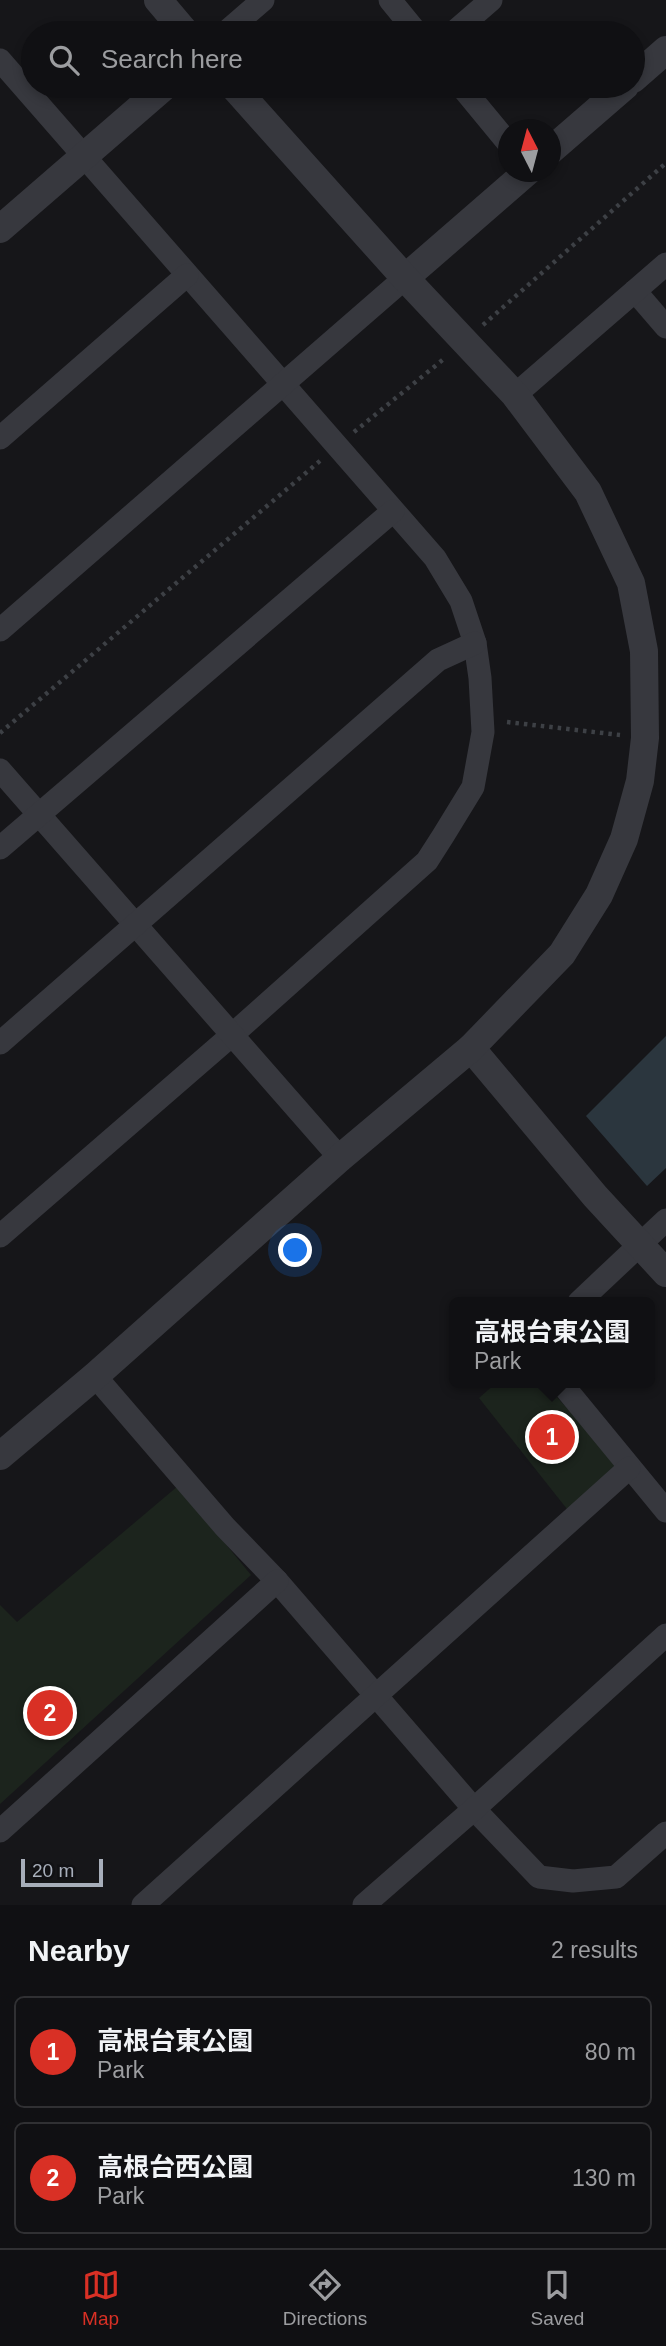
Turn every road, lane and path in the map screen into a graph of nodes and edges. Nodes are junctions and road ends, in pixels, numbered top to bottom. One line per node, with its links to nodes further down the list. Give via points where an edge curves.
1 (158, 0): 5 (street)
2 (263, 0): 6 (street)
3 (390, 0): 7 (street)
4 (491, 0): 8 (street)
5 (176, 21)
6 (239, 21)
7 (407, 21)
8 (467, 21)
9 (666, 50): 11 (street)
10 (0, 60): 12 (street)
11 (645, 68)
12 (21, 84)
13 (33, 98): 20 (street)
14 (151, 98): 20 (street)
15 (244, 98): 26 (street)
16 (471, 98): 18 (street)
17 (611, 98): 19 (street)
18 (498, 130)
19 (561, 142)
20 (84, 156): 23 (street); 25 (street)
21 (666, 163): 28 (path)
22 (515, 182): 26 (street)
23 (0, 229)
24 (666, 264): 27 (street)
25 (187, 275): 31 (street); 33 (street)
26 (405, 278): 31 (street); 32 (street)
27 (635, 291): 29 (street); 32 (street)
28 (481, 327)
29 (666, 327)
30 (449, 355): 34 (path)
31 (283, 385): 34 (street); 36 (street)
32 (515, 395): 40 (street, via 588,492 631,583 644,651)
33 (0, 438)
34 (337, 447): 35 (street); 39 (path)
35 (393, 510): 37 (street, via 435,558 461,601); 42 (street)
36 (0, 630)
37 (475, 643): 38 (street); 44 (street, via 438,660)
38 (482, 719): 40 (path); 45 (street, via 473,787 427,861)
39 (0, 733)
40 (645, 738): 47 (street, via 640,781 624,839 599,895 562,954)
41 (0, 770): 42 (street)
42 (39, 815): 43 (street); 44 (street)
43 (0, 848)
44 (135, 924): 45 (street); 46 (street)
45 (232, 1035): 48 (street); 50 (street)
46 (0, 1043)
47 (471, 1048): 48 (street); 51 (street)
48 (340, 1158): 54 (street)
49 (666, 1220): 51 (street)
50 (0, 1236)
51 (640, 1244): 52 (street); 53 (street)
52 (666, 1273)
53 (584, 1297)
54 (95, 1376): 56 (street); 59 (street)
55 (565, 1388): 57 (street)
56 (0, 1456)
57 (629, 1468): 58 (street); 61 (street)
58 (666, 1511)
59 (277, 1581): 61 (street); 63 (street)
60 (666, 1635): 62 (street)
61 (375, 1696): 62 (street); 65 (street)
62 (474, 1810): 64 (street, via 539,1877 573,1881 616,1877); 66 (street)
63 (0, 1831)
64 (666, 1833)
65 (143, 1905)
66 (364, 1905)

